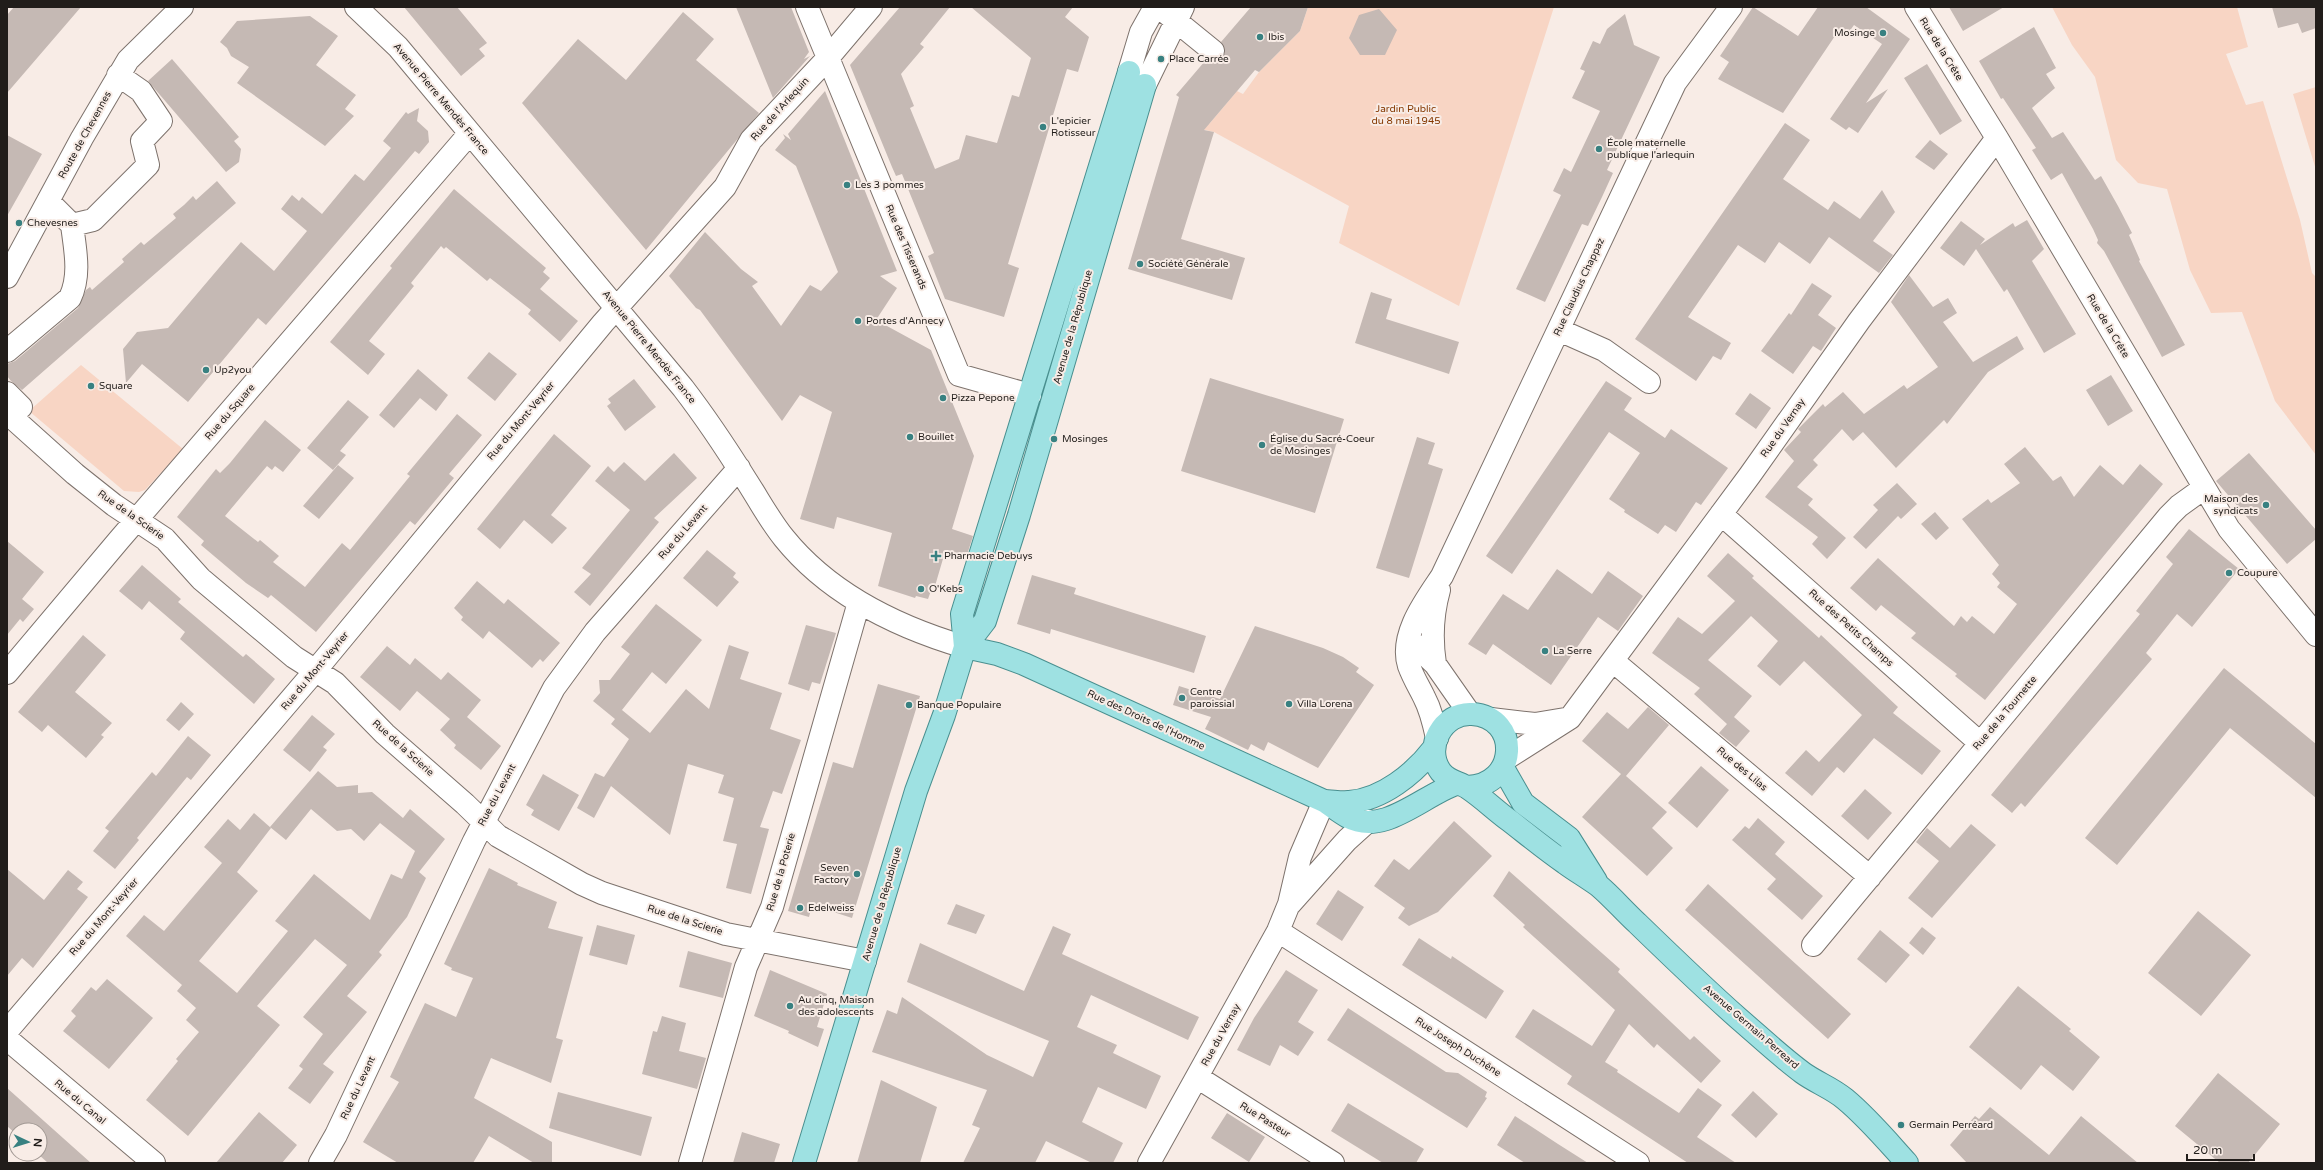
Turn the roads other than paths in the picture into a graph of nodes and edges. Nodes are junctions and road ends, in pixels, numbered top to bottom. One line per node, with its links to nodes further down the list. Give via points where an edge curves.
1 (182, 7): 12 (street, Route de Chevennes, via 131,54)
2 (356, 7): 14 (street, Avenue Pierre Mendès France, via 398,47)
3 (807, 7): 11 (street, Rue des Tisserands)
4 (871, 7): 11 (street, Rue de l'Arlequin)
5 (1155, 7): 13 (street, Avenue de la République, via 1141,32)
6 (1159, 7): 9 (street)
7 (1731, 7): 20 (street, Rue Claudius Chappaz, via 1675,83)
8 (1916, 7): 15 (street, Rue de la Crête)
9 (1180, 14): 10 (street); 13 (street, Avenue de la République)
10 (1213, 51)
11 (827, 59): 19 (street, Rue de l'Arlequin, via 751,140 725,187); 23 (street, Rue des Tisserands, via 959,375)
12 (118, 75): 16 (street, Route de Chevennes); 17 (street, via 141,92 161,121 142,141 148,165 93,220)
13 (1137, 78): 23 (main road, Avenue de la République); 33 (main road, Avenue de la République, via 1019,515 985,621)
14 (470, 133): 19 (street, Avenue Pierre Mendès France); 28 (street, Rue du Square)
15 (1997, 138): 26 (street, Rue de la Crête); 27 (street, Rue du Vernay, via 1859,321)
16 (48, 201): 17 (street); 18 (street, Route de Chevennes)
17 (72, 225): 21 (street, via 76,284 70,298)
18 (7, 277)
19 (618, 307): 25 (street, Avenue Pierre Mendès France, via 684,388); 36 (street, Rue du Mont-Veyrier)
20 (1559, 330): 22 (street, via 1604,350); 29 (street, Rue Claudius Chappaz)
21 (7, 351)
22 (1649, 382)
23 (1030, 395): 33 (main road, Avenue de la République, via 962,614)
24 (12, 404): 28 (street, Rue de la Scierie, via 75,474)
25 (739, 468): 30 (street, Avenue Pierre Mendès France, via 773,522 796,552 812,568); 47 (street, Rue du Levant, via 579,652 554,688)
26 (2204, 488): 31 (street, Rue de la Crête, via 2229,529); 42 (street, Rue de la Tournette, via 2169,516)
27 (1721, 514): 34 (street, Rue du Vernay); 42 (street, Rue des Petits Champs)
28 (136, 520): 36 (street, Rue de la Scierie, via 165,539 201,579 294,657); 37 (street, Rue du Square)
29 (1442, 576): 32 (street, Rue Claudius Chappaz, via 1420,609); 35 (street, Rue Claudius Chappaz, via 1433,616 1432,643)
30 (859, 602): 33 (street, Avenue Pierre Mendès France, via 904,627); 52 (street, Rue de la Poterie, via 772,907)
31 (2316, 635)
32 (1409, 639): 35 (street); 41 (street, via 1409,665 1434,721)
33 (965, 647): 45 (main road, Rue des Droits de l'Homme, via 997,654 1024,664); 54 (main road, Avenue de la République, via 944,715 916,791)
34 (1614, 661): 39 (street, Rue du Vernay); 48 (street, Rue des Lilas)
35 (1435, 664): 38 (street)
36 (315, 671): 47 (street, Rue de la Scierie, via 334,683 386,734); 55 (street, Rue du Mont-Veyrier)
37 (7, 673)
38 (1470, 714): 40 (main road); 41 (main road, via 1450,721)
39 (1570, 718): 40 (street, via 1535,724); 43 (street, Rue du Vernay)
40 (1491, 719): 43 (main road, via 1505,736)
41 (1435, 743): 44 (main road, via 1440,770); 45 (main road, Rue des Droits de l'Homme, via 1414,771 1382,791 1350,802)
42 (1980, 743): 48 (street, Rue de la Tournette)
43 (1505, 763): 44 (main road, via 1488,783 1478,787); 49 (main road, Avenue Germain Perreard, via 1523,803 1569,838)
44 (1461, 786): 46 (main road, Rue des Droits de l'Homme, via 1439,790 1398,816); 49 (main road, Avenue Germain Perreard)
45 (1324, 801): 46 (main road, Rue des Droits de l'Homme, via 1348,817); 50 (street, Rue du Vernay, via 1300,857)
46 (1368, 821): 50 (street, Rue du Vernay, via 1347,840)
47 (484, 822): 52 (street, Rue de la Scierie, via 498,836 592,889 726,934); 59 (street, Rue du Levant)
48 (1870, 877): 53 (street, Rue de la Tournette)
49 (1598, 886): 65 (main road, Avenue Germain Perreard, via 1717,1000 1782,1056 1854,1106)
50 (1289, 904): 51 (street, Rue du Vernay)
51 (1278, 931): 57 (street, Rue du Vernay); 64 (street, Rue Joseph Duchêne)
52 (758, 940): 54 (street, Rue de la Scierie); 60 (street, Rue de la Poterie, via 746,967)
53 (1813, 946)
54 (865, 961): 61 (main road, Avenue de la République)
55 (7, 1031)
56 (7, 1040): 58 (street, Rue du Canal)
57 (1197, 1077): 62 (street, Rue du Vernay); 63 (street, Rue Pasteur)
58 (154, 1163)
59 (320, 1163)
60 (690, 1163)
61 (804, 1163)
62 (1149, 1163)
63 (1333, 1163)
64 (1638, 1163)
65 (1907, 1163)

